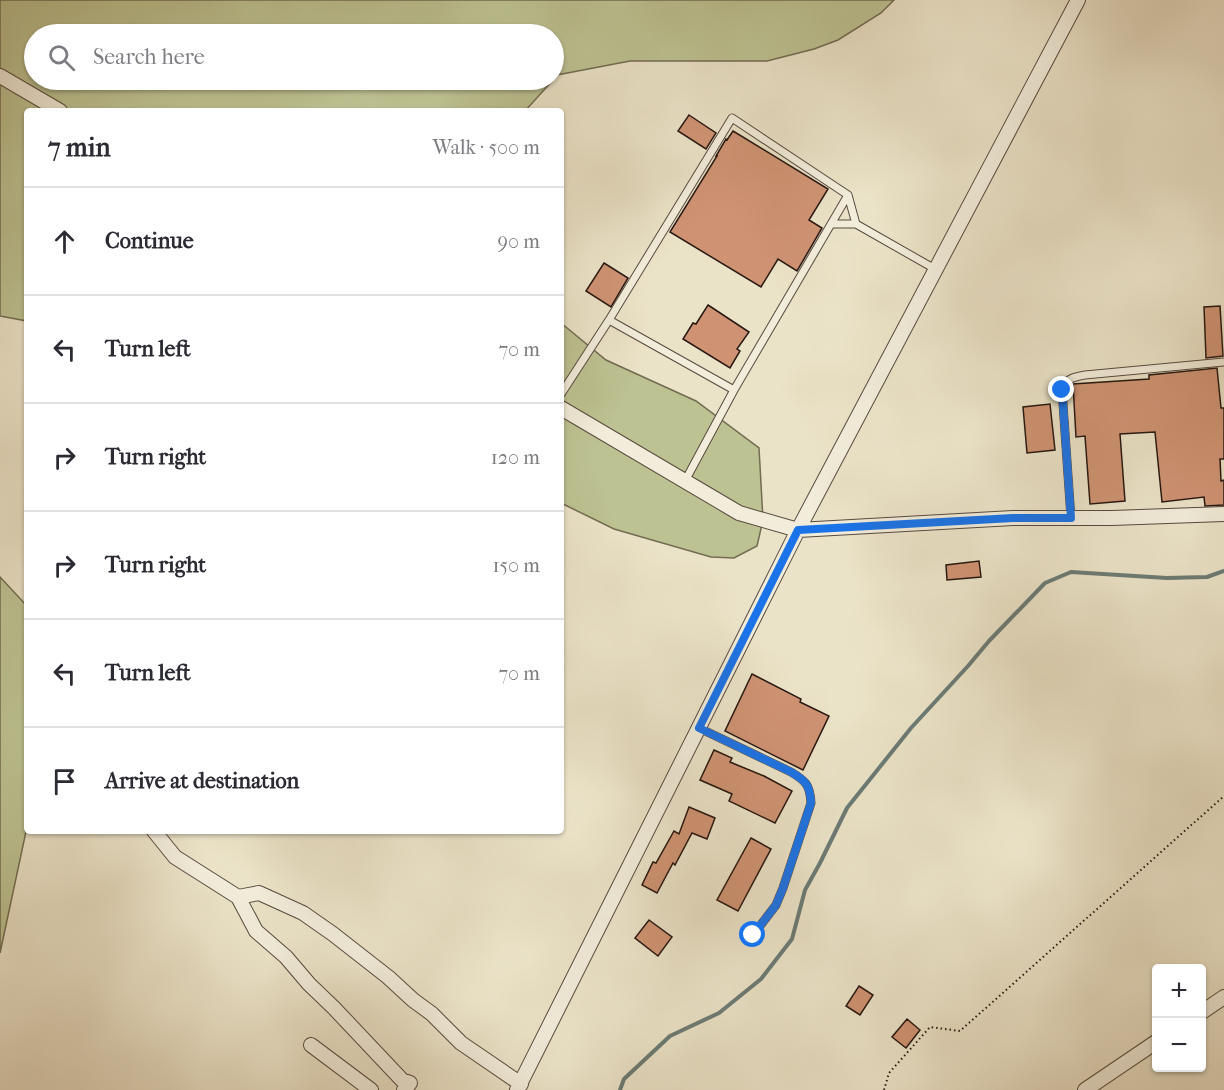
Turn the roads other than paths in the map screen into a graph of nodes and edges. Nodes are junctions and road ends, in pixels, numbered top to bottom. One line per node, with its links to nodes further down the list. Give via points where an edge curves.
1 (1078, 0): 9 (street)
2 (0, 76): 4 (street)
3 (24, 90): 5 (street)
4 (24, 90)
5 (55, 108)
6 (848, 195): 7 (lane); 8 (lane); 10 (lane, via 732,118)
7 (831, 224): 8 (lane); 13 (lane)
8 (856, 224): 9 (lane)
9 (935, 269): 18 (street)
10 (609, 320): 12 (lane); 13 (lane)
11 (1224, 362): 17 (lane, via 1067,380 1062,390)
12 (564, 389)
13 (734, 390): 15 (lane)
14 (564, 410): 15 (street)
15 (685, 481): 18 (street, via 739,513)
16 (1224, 513): 17 (street)
17 (1071, 518): 18 (street)
18 (798, 530): 19 (street)
19 (699, 728): 22 (lane, via 791,772 810,789 811,803 783,888 776,905); 27 (street)
20 (156, 834): 21 (street, via 175,857)
21 (238, 897): 27 (street, via 259,893 303,913 388,977 461,1043); 29 (street, via 256,931 286,957 402,1080 410,1083)
22 (753, 935)
23 (1224, 997): 24 (street)
24 (1206, 1009)
25 (1152, 1045): 30 (street)
26 (311, 1046): 28 (street)
27 (519, 1087)
28 (371, 1090)
29 (404, 1090)
30 (1085, 1090)

